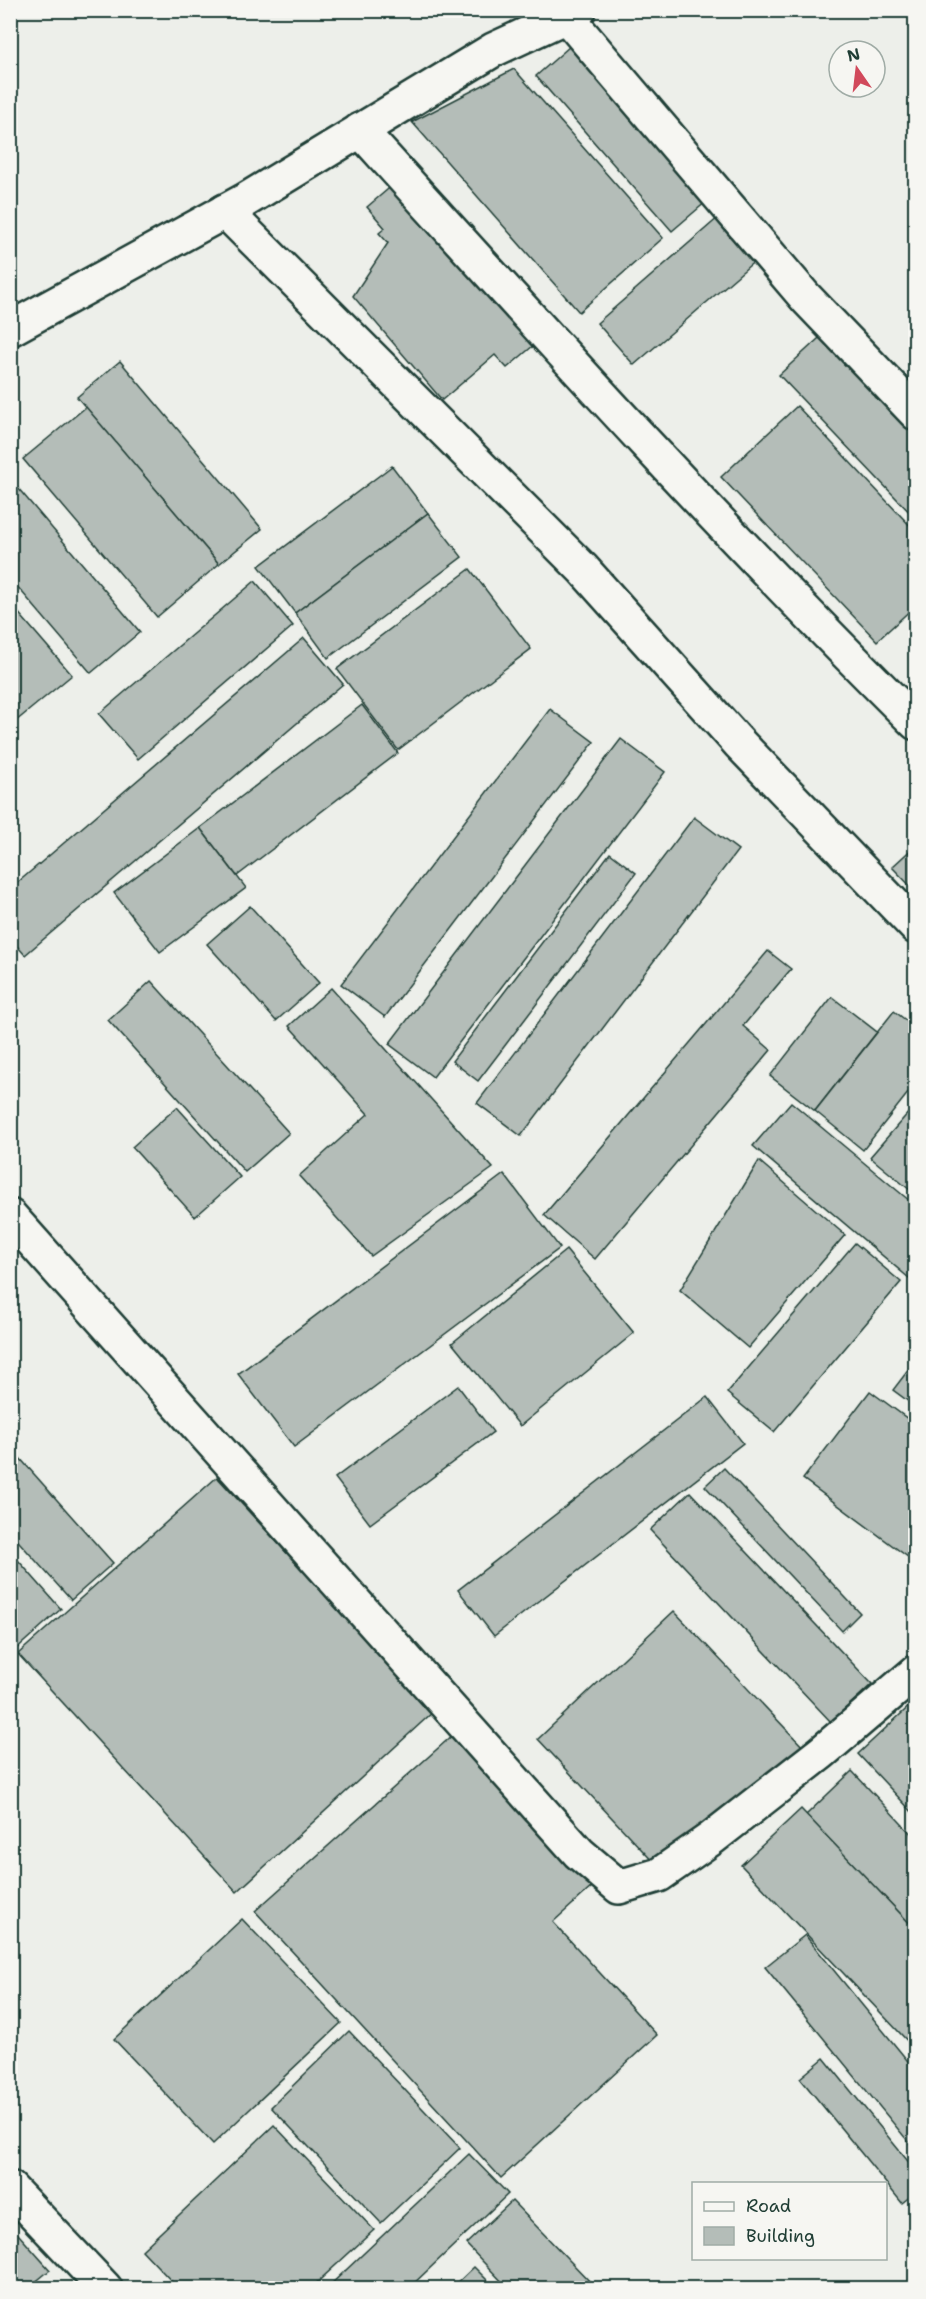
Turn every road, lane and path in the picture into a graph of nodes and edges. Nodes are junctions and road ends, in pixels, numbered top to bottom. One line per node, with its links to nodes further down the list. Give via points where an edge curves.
1 (572, 13): 2 (street, via 493,50); 5 (street, via 806,298)
2 (360, 130): 3 (street); 6 (street, via 605,401)
3 (225, 211): 4 (street); 7 (street, via 583,569 739,743)
4 (10, 329)
5 (915, 413)
6 (915, 723)
7 (915, 927)
8 (10, 1216): 9 (street, via 571,1845 619,1887 659,1875 712,1838 821,1753)
9 (915, 1672)
10 (10, 2188): 11 (street)
11 (105, 2289)

